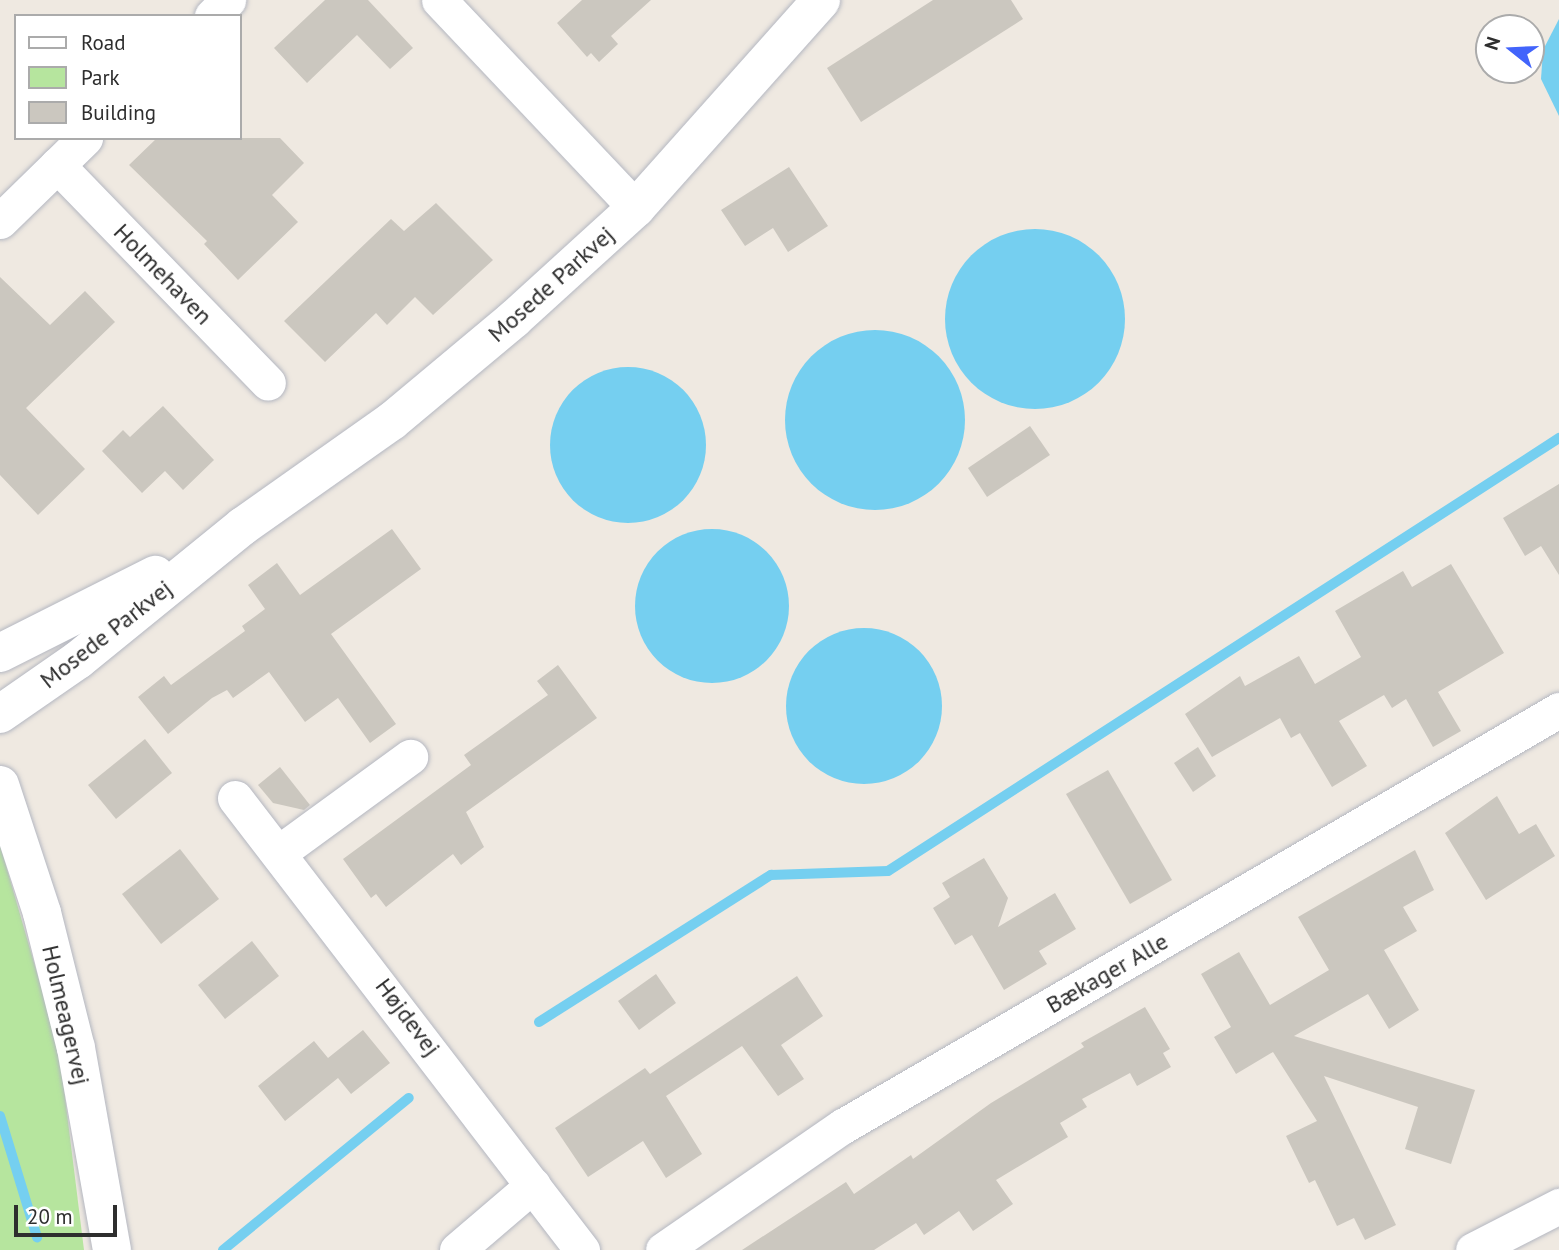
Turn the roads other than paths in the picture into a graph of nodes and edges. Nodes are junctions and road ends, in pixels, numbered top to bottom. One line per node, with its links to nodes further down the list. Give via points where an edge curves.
1 (228, 0): 4 (street)
2 (821, 0): 7 (street, Mosede Parkvej)
3 (458, 7): 7 (street)
4 (214, 14)
5 (83, 140): 6 (street)
6 (57, 165): 8 (street); 9 (street, Holmehaven)
7 (636, 208): 10 (street, Mosede Parkvej, via 392,421)
8 (0, 221)
9 (268, 383)
10 (243, 526): 11 (street, Mosede Parkvej, via 54,630); 13 (street, Mosede Parkvej, via 78,660)
11 (0, 653)
12 (1559, 710): 23 (street, Bækager Alle, via 843,1126)
13 (0, 714)
14 (410, 757): 17 (street)
15 (0, 785): 20 (street, Holmeagervej, via 42,913 75,1048)
16 (235, 798): 17 (street, Højdevej)
17 (281, 851): 18 (street, Højdevej)
18 (533, 1185): 21 (street); 22 (street, Højdevej)
19 (1559, 1206): 24 (street)
20 (112, 1250)
21 (457, 1250)
22 (582, 1250)
23 (663, 1250)
24 (1473, 1250)

